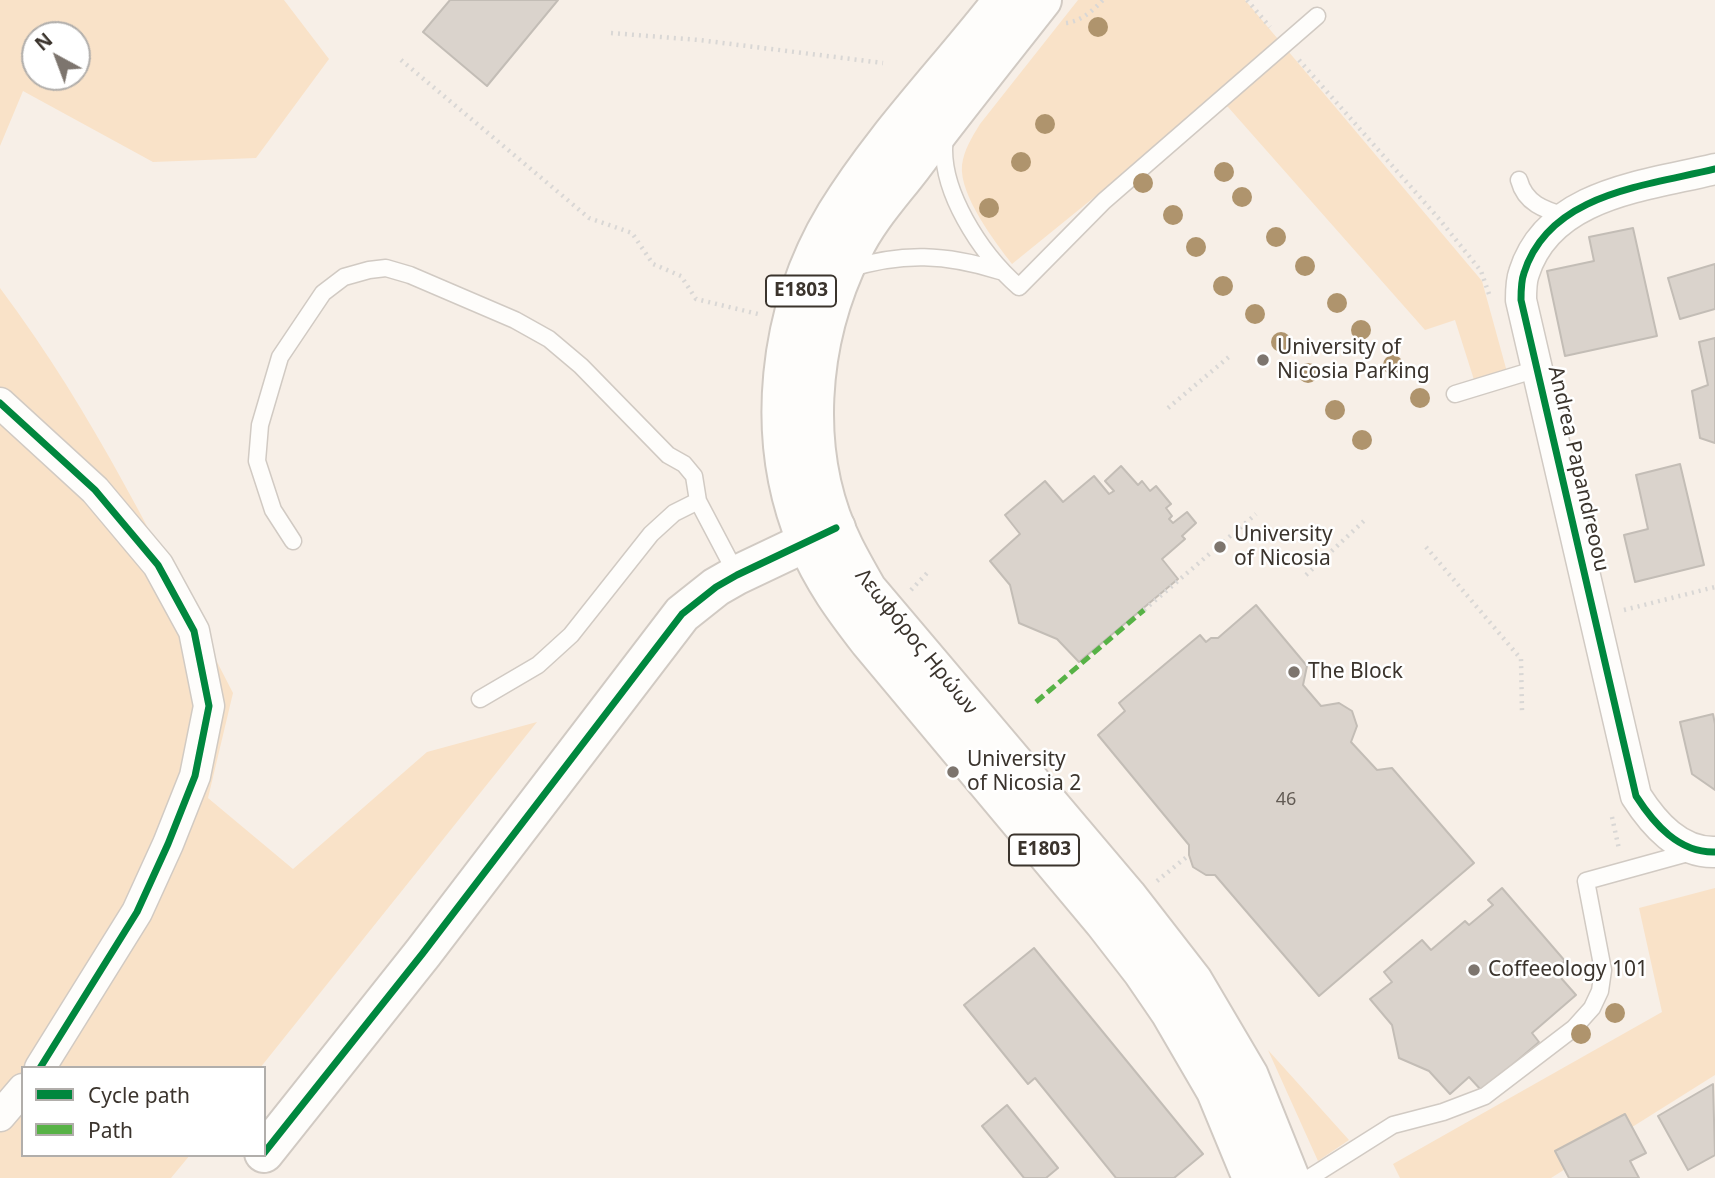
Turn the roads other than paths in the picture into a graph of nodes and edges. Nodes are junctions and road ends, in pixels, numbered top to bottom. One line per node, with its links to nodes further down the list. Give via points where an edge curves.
1 (1003, 0): 14 (main road, Λεωφόρος Ηρώων / E1803, via 865,170 835,215 793,315 783,368 785,452 790,486)
2 (1050, 12): 4 (main road, Λεωφόρος Ηρώων / E1803)
3 (1317, 16): 9 (lane, via 1104,201 1020,287)
4 (962, 100): 8 (main road, Λεωφόρος Ηρώων / E1803, via 869,224); 9 (lane, via 947,127 947,172 965,220)
5 (1715, 169): 7 (street, Andrea Papandreoou, via 1600,198)
6 (1519, 180): 7 (lane, via 1533,203)
7 (1566, 216): 10 (street, Andrea Papandreoou, via 1535,247 1523,274 1521,300)
8 (844, 270): 9 (lane, via 918,256 976,263); 14 (main road, Λεωφόρος Ηρώων / E1803, via 826,317 817,363 813,419)
9 (1000, 271)
10 (1537, 369): 11 (lane); 18 (street, Andrea Papandreoou, via 1636,796 1677,841)
11 (1455, 394)
12 (0, 403): 19 (street, via 95,490 158,565 194,631 209,706 195,776 169,844 137,912)
13 (698, 501): 15 (lane, via 694,476 684,464 668,455 549,339 515,320 386,268 344,277 323,293 280,357 263,414 257,461 273,510); 16 (lane); 17 (lane, via 674,513 650,534 570,635 538,665)
14 (821, 534): 16 (main road); 25 (main road, Λεωφόρος Ηρώων / E1803, via 821,572 839,601 1095,911 1177,1023 1216,1091); 26 (main road, Λεωφόρος Ηρώων / E1803, via 844,547 867,589 1193,981 1249,1076)
15 (293, 541)
16 (737, 575): 22 (main road, via 682,614)
17 (480, 699)
18 (1705, 852): 27 (lane, via 1586,881 1603,970 1592,1009 1485,1096 1393,1125)
19 (41, 1066)
20 (21, 1090): 21 (street)
21 (0, 1116)
22 (266, 1150)
23 (260, 1157): 24 (main road)
24 (243, 1178)
25 (1252, 1178)
26 (1290, 1178)
27 (1310, 1178)

